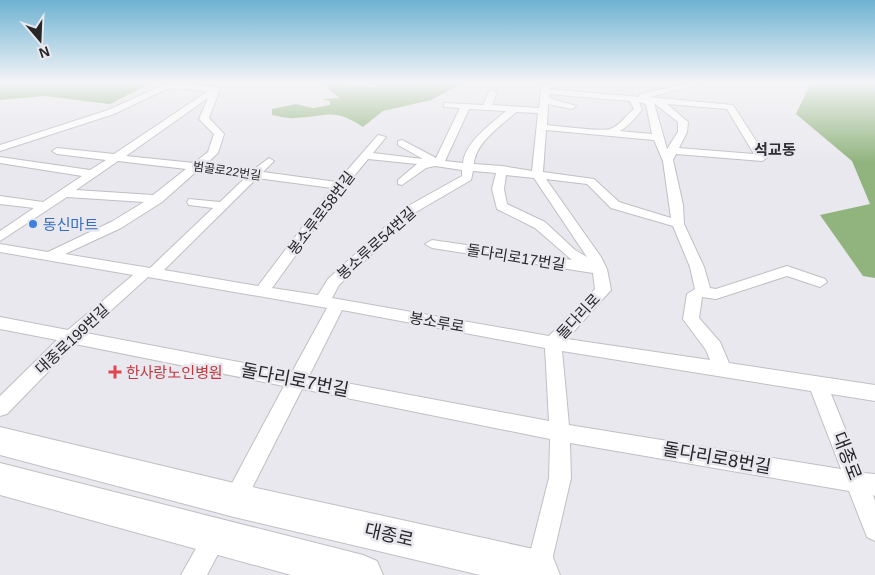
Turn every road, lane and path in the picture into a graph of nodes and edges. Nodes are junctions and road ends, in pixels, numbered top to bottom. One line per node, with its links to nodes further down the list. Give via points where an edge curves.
1 (118, 109): 16 (street)
2 (183, 109): 20 (street)
3 (207, 109): 25 (street, via 204,119 219,134 213,152)
4 (465, 109): 23 (street)
5 (514, 109): 24 (street, 봉소루로54번길, via 477,144 469,155)
6 (543, 109): 28 (street)
7 (563, 109): 12 (street)
8 (638, 109): 12 (street, via 628,122)
9 (651, 109): 14 (street)
10 (665, 109): 19 (street, via 681,119 685,130)
11 (731, 109): 19 (street, via 762,158)
12 (612, 132): 14 (street)
13 (381, 137): 18 (street, 봉소루로58번길)
14 (657, 137): 19 (street)
15 (402, 142): 23 (street)
16 (0, 148)
17 (57, 151): 20 (street, 범골로22번길)
18 (364, 155): 23 (street); 31 (street, 봉소루로58번길)
19 (670, 156): 39 (street)
20 (114, 159): 25 (street, 범골로22번길); 27 (street)
21 (0, 160): 27 (street)
22 (269, 161): 29 (street, 대종로199번길)
23 (439, 163): 24 (street); 30 (street, via 423,165)
24 (468, 166): 26 (street); 49 (street, 봉소루로54번길, via 467,178 412,209 333,282)
25 (197, 167): 29 (street, 범골로22번길); 33 (street)
26 (502, 170): 28 (street); 44 (street, via 498,189 501,206 538,224 581,261)
27 (93, 174): 32 (street)
28 (537, 174): 39 (street, via 595,179 615,206); 44 (street)
29 (254, 175): 31 (street, 범골로22번길); 38 (street, 대종로199번길)
30 (402, 182)
31 (340, 186): 47 (street, 봉소루로58번길)
32 (65, 193): 33 (street); 37 (street)
33 (156, 199): 35 (street); 43 (street, via 116,224)
34 (0, 200): 37 (street)
35 (170, 200)
36 (193, 202): 38 (street)
37 (46, 206): 40 (street)
38 (223, 206): 45 (street, 대종로199번길)
39 (678, 224): 48 (street)
40 (0, 237)
41 (432, 244): 44 (street, 돌다리로17번길)
42 (0, 248): 43 (street, 봉소루로)
43 (50, 256): 45 (street, 봉소루로)
44 (598, 266): 52 (street, 돌다리로, via 603,290)
45 (149, 273): 47 (street, 봉소루로); 51 (street, 대종로199번길)
46 (820, 282): 48 (street, via 792,267 716,294)
47 (262, 292): 49 (street, 봉소루로)
48 (704, 292): 53 (street, via 695,294 691,319 714,347)
49 (330, 302): 52 (street, 봉소루로); 54 (street)
50 (0, 323): 51 (street, 돌다리로7번길)
51 (71, 337): 54 (street, 돌다리로7번길); 57 (street, 대종로199번길)
52 (553, 343): 53 (street, 봉소루로); 58 (street, 돌다리로)
53 (722, 368): 55 (street, 봉소루로)
54 (296, 380): 58 (street, 돌다리로7번길); 62 (street)
55 (818, 384): 56 (street, 봉소루로); 61 (street, 대종로)
56 (875, 393)
57 (0, 408)
58 (560, 432): 61 (street, 돌다리로8번길); 65 (street, 돌다리로, via 560,478)
59 (0, 441): 62 (main road, 대종로)
60 (1, 481): 64 (main road)
61 (866, 484): 63 (street, 대종로)
62 (234, 500): 65 (main road, 대종로)
63 (875, 529)
64 (215, 537): 66 (street); 67 (main road)
65 (539, 572)
66 (193, 575)
67 (363, 575)

